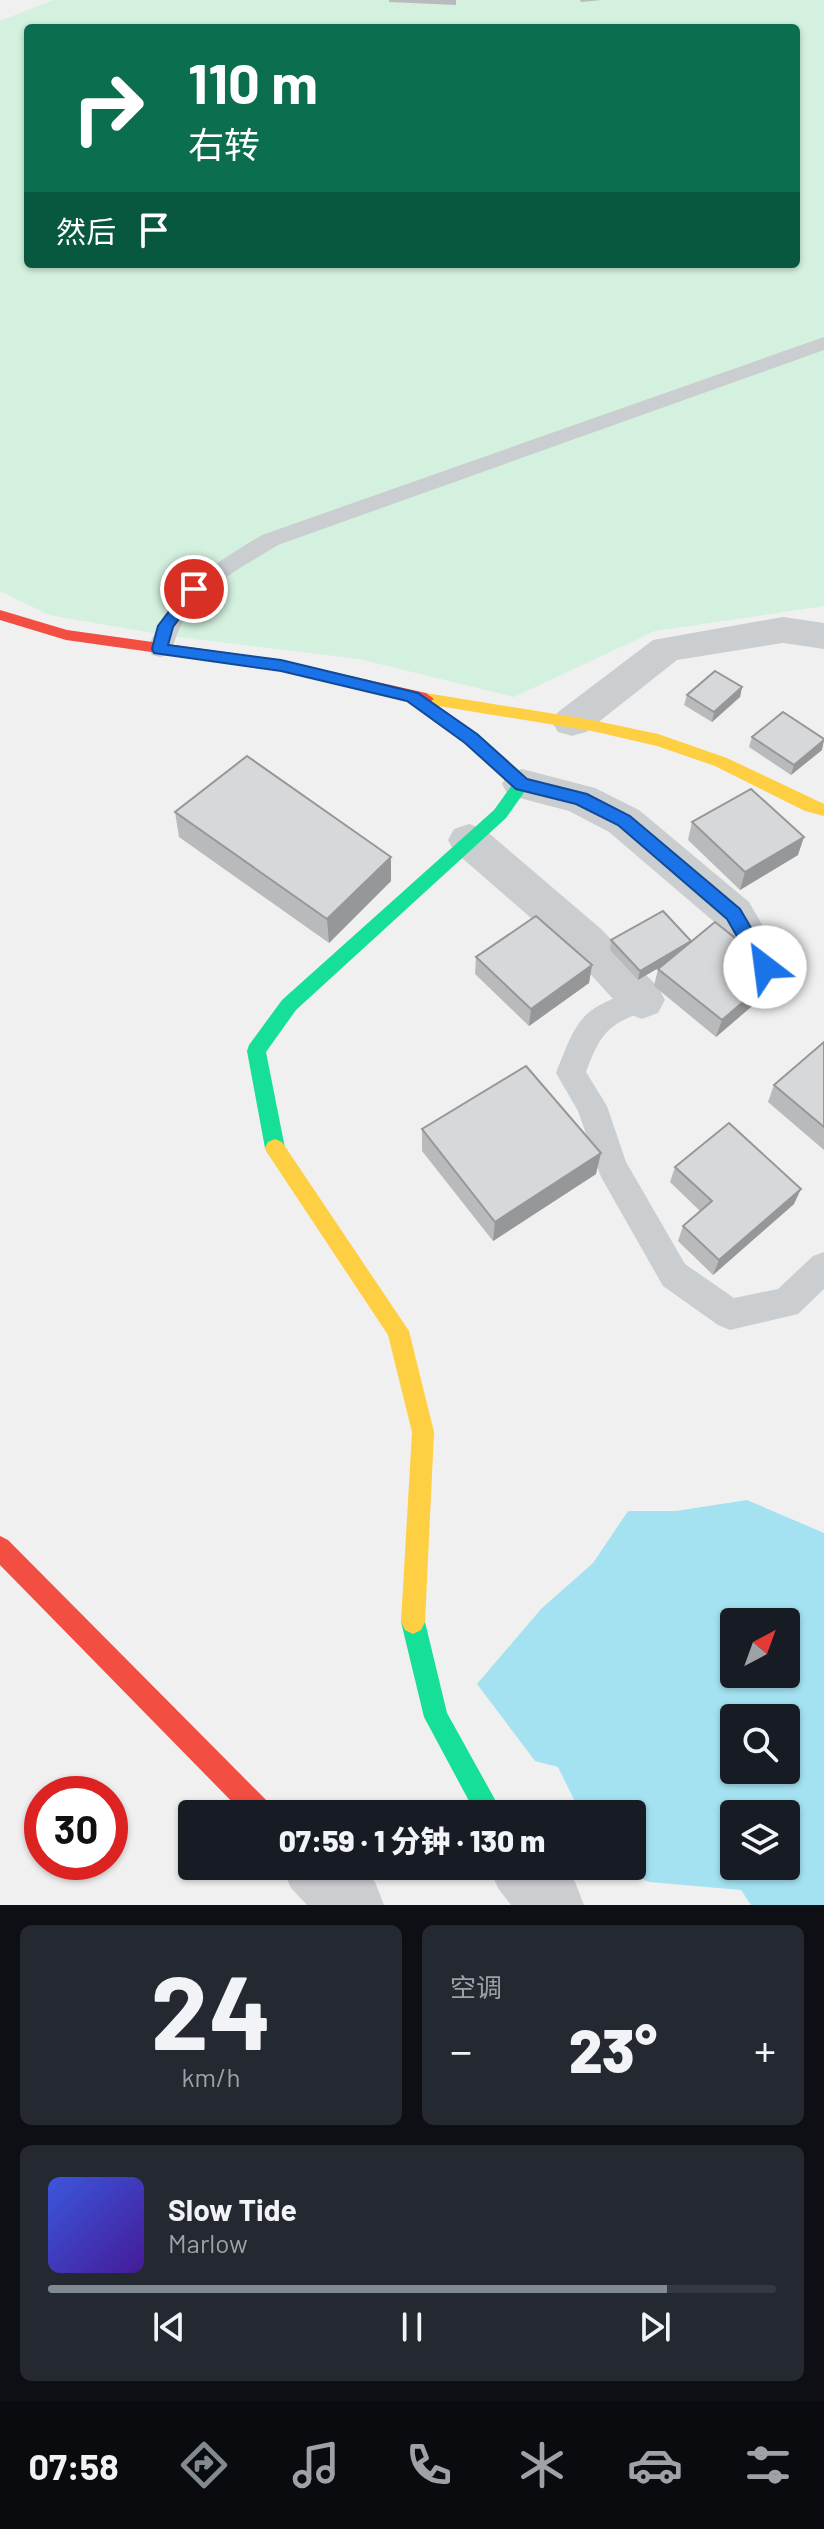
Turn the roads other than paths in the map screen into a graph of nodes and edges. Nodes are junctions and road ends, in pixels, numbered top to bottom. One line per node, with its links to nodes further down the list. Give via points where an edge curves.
1 (824, 343): 4 (lane, via 270,540 194,589 166,626)
2 (0, 615): 4 (street, via 27,626)
3 (824, 636): 6 (street, via 783,630 666,649)
4 (160, 649): 5 (street, via 281,665)
5 (412, 697): 6 (street); 7 (street)
6 (572, 722): 8 (street, via 688,749)
7 (522, 784): 9 (street, via 500,814); 10 (street, via 581,799 624,821 734,914)
8 (824, 810)
9 (469, 840): 11 (street, via 585,940); 15 (street, via 289,1005 256,1051 273,1145 398,1331 423,1432 412,1618 436,1717)
10 (765, 967)
11 (642, 1000): 12 (lane, via 614,1010 587,1030 571,1073 592,1106 612,1167 674,1275 730,1314 786,1303)
12 (824, 1267)
13 (0, 1548): 14 (street)
14 (248, 1800)
15 (482, 1800)
16 (327, 1880): 18 (street)
17 (531, 1880): 19 (street)
18 (352, 1905)
19 (552, 1905)

